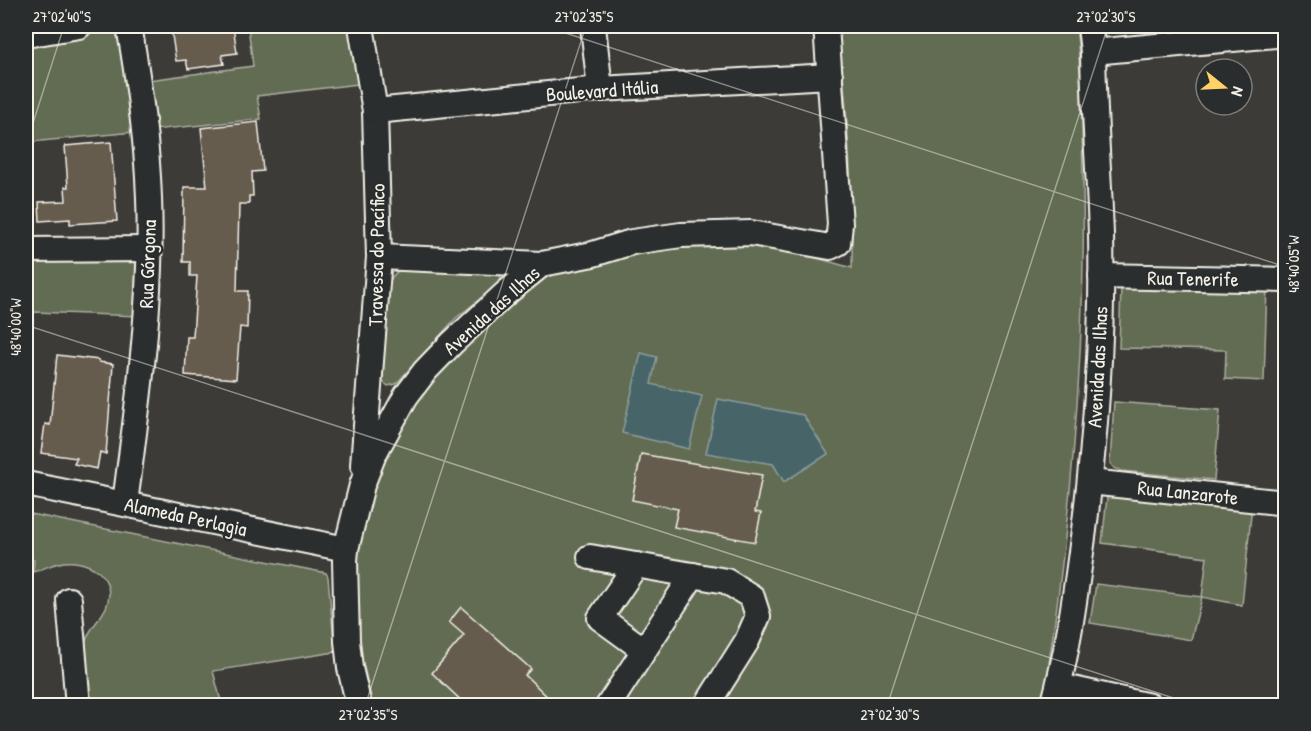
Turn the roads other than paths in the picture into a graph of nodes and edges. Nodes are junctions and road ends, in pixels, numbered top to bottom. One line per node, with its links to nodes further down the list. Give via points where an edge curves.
1 (79, 26): 8 (street)
2 (129, 26): 13 (street, Rua Górgona, via 146,143)
3 (361, 26): 12 (street, Travessa do Pacífico)
4 (593, 26): 11 (street)
5 (825, 26): 10 (street, Avenida das Ilhas)
6 (1090, 26): 9 (street, Avenida das Ilhas)
7 (1286, 34): 9 (street)
8 (26, 35)
9 (1093, 52): 17 (street, Avenida das Ilhas)
10 (830, 76): 11 (street, Boulevard Itália); 16 (street, Avenida das Ilhas, via 838,243 830,247 751,233 681,235 632,242)
11 (600, 89): 12 (street, Boulevard Itália)
12 (375, 111): 15 (street, Travessa do Pacífico)
13 (150, 249): 14 (street); 22 (street, Rua Górgona, via 142,366)
14 (26, 250)
15 (379, 258): 16 (street); 21 (street, Travessa do Pacífico)
16 (542, 264): 21 (street, Avenida das Ilhas, via 424,371 388,426)
17 (1101, 276): 18 (street, Rua Tenerife); 19 (street, Avenida das Ilhas)
18 (1286, 280)
19 (1090, 482): 23 (street, Rua Lanzarote); 30 (street, Avenida das Ilhas, via 1076,592)
20 (26, 484): 22 (street, Alameda Perlagia)
21 (362, 485): 24 (street, Avenida das Ilhas)
22 (125, 503): 24 (street, Alameda Perlagia)
23 (1286, 503)
24 (346, 549): 32 (street, Avenida das Ilhas, via 346,641)
25 (590, 557): 26 (street)
26 (636, 565): 27 (street); 29 (street, via 600,618)
27 (693, 575): 29 (street); 34 (street, via 726,581 752,597 758,616)
28 (69, 600): 31 (street)
29 (644, 650): 33 (street)
30 (1056, 696): 35 (street)
31 (78, 705)
32 (359, 705)
33 (608, 705)
34 (706, 705)
35 (1150, 705)

